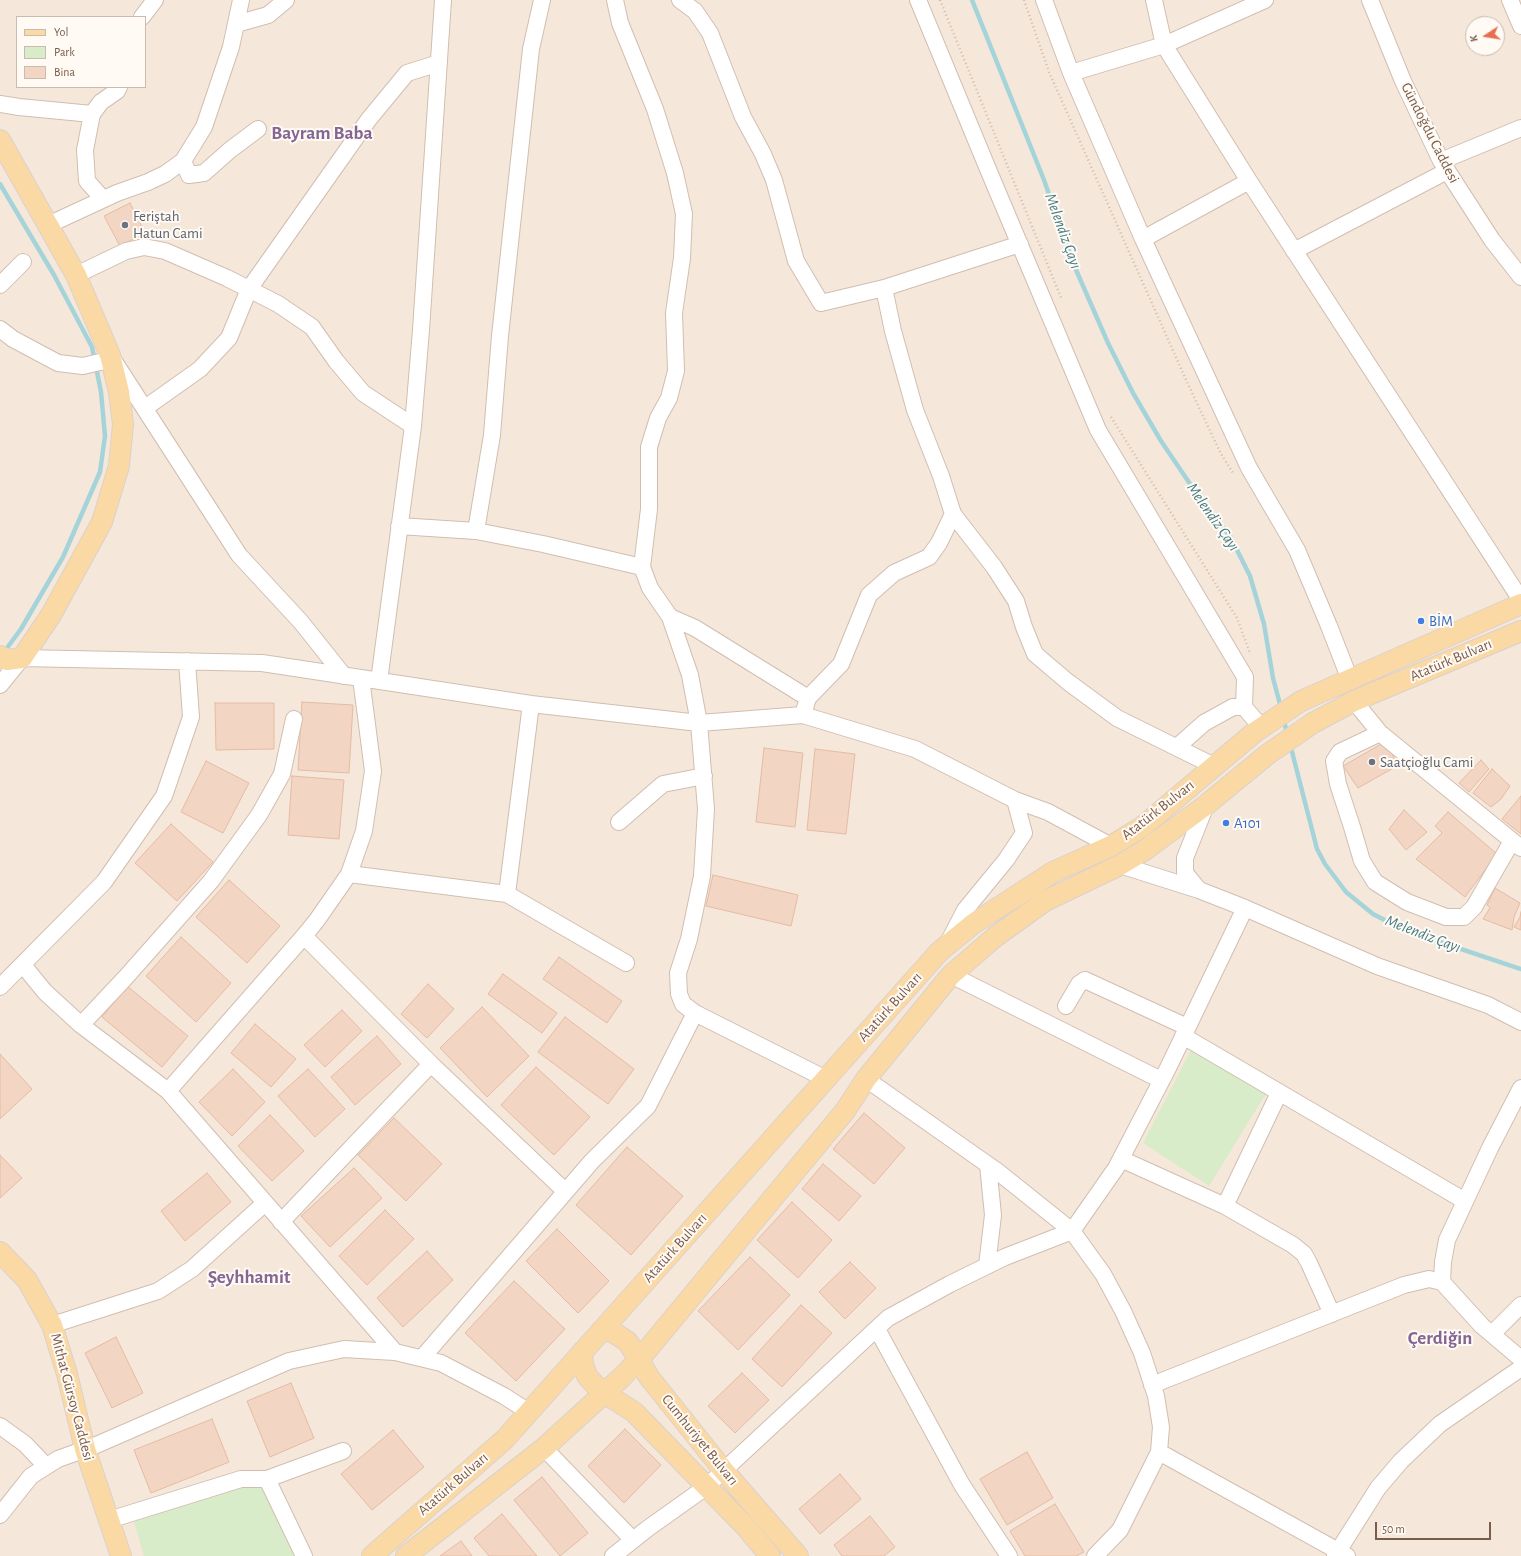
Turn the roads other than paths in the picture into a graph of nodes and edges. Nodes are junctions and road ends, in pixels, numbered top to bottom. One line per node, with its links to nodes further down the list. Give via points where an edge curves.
1 (155, 0): 14 (street)
2 (241, 0): 15 (street)
3 (286, 0): 15 (street, via 268,15)
4 (443, 0): 18 (street)
5 (542, 0): 46 (street, via 531,49 504,296 492,435)
6 (615, 0): 47 (street, via 620,23 655,109 675,173 684,214 682,258 674,313 676,371 669,398 658,418 649,447 649,509)
7 (680, 0): 38 (street, via 694,11 710,33 743,117 774,180 796,261 821,303)
8 (918, 0): 32 (street)
9 (1044, 0): 19 (street)
10 (1154, 0): 17 (street)
11 (1265, 0): 17 (street)
12 (1370, 0): 27 (street, Gündoğdu Caddesi, via 1403,81)
13 (1510, 0): 16 (street)
14 (143, 16)
15 (236, 24): 26 (street, via 231,47 204,127)
16 (1521, 26)
17 (1164, 45): 19 (street); 28 (street)
18 (439, 63): 39 (street, via 407,73 369,119); 43 (street)
19 (1071, 73): 31 (street)
20 (119, 88): 22 (street, via 101,102)
21 (0, 104): 22 (street)
22 (92, 114): 29 (street, via 85,150 87,181)
23 (1521, 128): 27 (street)
24 (258, 129): 26 (street, via 204,173 189,175)
25 (0, 140): 30 (main road)
26 (183, 161): 29 (street, via 159,177)
27 (1444, 166): 33 (street); 36 (street, Gündoğdu Caddesi, via 1492,240)
28 (1249, 181): 31 (street); 33 (street)
29 (103, 199): 30 (street)
30 (48, 225): 35 (main road)
31 (1143, 239): 56 (street, via 1249,468 1297,550)
32 (1020, 244): 38 (street); 62 (street, via 1098,430 1245,677)
33 (1294, 251): 48 (street)
34 (23, 262): 37 (street)
35 (76, 274): 39 (street, via 126,251 144,247 165,251); 41 (main road)
36 (1521, 277)
37 (0, 285)
38 (884, 288): 44 (street, via 915,410)
39 (249, 290): 42 (street, via 229,338 200,369); 43 (street, via 278,304 312,327 363,393)
40 (0, 329): 41 (street, via 13,339 58,363 83,366)
41 (107, 358): 42 (street); 52 (main road, via 119,392 123,424 120,466 102,522 51,615)
42 (145, 408): 54 (street, via 239,555 301,622)
43 (412, 426): 45 (street)
44 (954, 514): 59 (street, via 929,557 894,573 869,595 841,664); 68 (street, via 1016,601 1035,654 1117,718)
45 (398, 526): 46 (street); 57 (street)
46 (476, 531): 47 (street)
47 (642, 567): 50 (street, via 650,588)
48 (1521, 600)
49 (1521, 604): 56 (main road, Atatürk Bulvarı)
50 (670, 617): 59 (street, via 695,628); 65 (street, via 690,675)
51 (1521, 631): 60 (main road, Atatürk Bulvarı)
52 (10, 658): 53 (street); 58 (street)
53 (187, 662): 54 (street, via 262,663); 84 (street, via 192,717 164,796 104,882)
54 (344, 676): 55 (street)
55 (361, 678): 57 (street); 77 (street, via 373,771 364,832)
56 (1350, 680): 66 (main road, Atatürk Bulvarı, via 1301,701)
57 (379, 681): 61 (street)
58 (0, 685)
59 (808, 698): 63 (street)
60 (1354, 700): 67 (street); 72 (main road, Atatürk Bulvarı, via 1313,723 1268,754)
61 (532, 704): 65 (street); 79 (street)
62 (1244, 707): 66 (street); 68 (street, via 1233,707 1204,723)
63 (803, 715): 65 (street); 71 (street, via 915,750)
64 (294, 719): 90 (street, via 282,774 259,814 211,881)
65 (699, 723): 70 (street)
66 (1259, 730): 69 (main road, Atatürk Bulvarı)
67 (1380, 733): 74 (street); 74 (street, via 1340,752 1334,761 1338,784 1362,861 1375,882 1407,902 1446,917 1464,917 1474,907)
68 (1177, 747): 69 (street)
69 (1214, 766): 75 (main road, Atatürk Bulvarı, via 1142,827)
70 (704, 776): 73 (street, via 663,784); 88 (street, via 706,809 702,876 689,939 678,973 679,994 683,1004)
71 (1016, 800): 75 (street, via 1048,812); 82 (street, via 1024,833 1006,860 965,910)
72 (1206, 804): 76 (main road, Atatürk Bulvarı); 78 (street, via 1185,858 1185,873)
73 (619, 822)
74 (1516, 845)
75 (1111, 846): 82 (main road, Atatürk Bulvarı, via 1052,872 973,924)
76 (1120, 865): 78 (street); 85 (main road, Atatürk Bulvarı, via 1045,901 995,937)
77 (350, 874): 79 (street); 81 (street)
78 (1199, 890): 80 (street)
79 (507, 894): 83 (street)
80 (1245, 908): 89 (street, via 1377,966 1488,1004); 91 (street)
81 (304, 936): 92 (street); 97 (street)
82 (946, 946): 93 (main road, Atatürk Bulvarı)
83 (626, 963)
84 (22, 965): 86 (street); 90 (street, via 45,992)
85 (951, 975): 94 (main road, Atatürk Bulvarı); 95 (street)
86 (0, 987)
87 (1066, 1006): 91 (street, via 1079,984 1085,980)
88 (695, 1013): 93 (street); 101 (street, via 648,1106 592,1161)
89 (1521, 1022)
90 (81, 1025): 97 (street)
91 (1185, 1032): 95 (street); 98 (street)
92 (431, 1064): 101 (street); 105 (street)
93 (826, 1079): 114 (main road, Atatürk Bulvarı)
94 (866, 1079): 100 (street); 119 (main road, Atatürk Bulvarı, via 845,1111)
95 (1161, 1080): 99 (street)
96 (1521, 1088): 102 (street)
97 (168, 1091): 103 (street)
98 (1279, 1093): 102 (street); 104 (street)
99 (1121, 1159): 104 (street); 106 (street)
100 (988, 1165): 106 (street); 108 (street, via 993,1215)
101 (566, 1191): 118 (street)
102 (1465, 1202): 109 (street, via 1447,1240 1442,1262)
103 (265, 1203): 105 (street); 112 (street, via 192,1269 158,1291)
104 (1225, 1206): 111 (street, via 1304,1254)
105 (281, 1222): 116 (street)
106 (1072, 1231): 108 (street); 122 (street, via 1102,1274 1123,1311 1142,1353)
107 (0, 1252): 112 (main road, Mithat Gürsoy Caddesi, via 28,1280)
108 (987, 1266): 113 (street, via 888,1318)
109 (1442, 1282): 111 (street, via 1429,1279 1404,1285); 115 (street)
110 (1521, 1304): 115 (street)
111 (1332, 1314): 122 (street)
112 (52, 1325): 127 (main road, Mithat Gürsoy Caddesi)
113 (877, 1329): 131 (street); 147 (street, via 962,1485)
114 (600, 1332): 117 (main road, Atatürk Bulvarı); 119 (main road, Cumhuriyet Bulvarı, via 609,1331 622,1337)
115 (1492, 1334): 120 (street)
116 (395, 1352): 118 (street); 127 (street, via 344,1349 289,1361)
117 (582, 1352): 123 (main road, Cumhuriyet Bulvarı, via 587,1376); 124 (main road, Atatürk Bulvarı)
118 (422, 1358): 124 (street, via 441,1363)
119 (638, 1359): 123 (main road, Atatürk Bulvarı); 131 (main road, Cumhuriyet Bulvarı, via 648,1377)
120 (1521, 1359)
121 (1521, 1368): 139 (street, via 1440,1424 1401,1460 1378,1488)
122 (1152, 1385): 129 (street, via 1161,1427)
123 (604, 1393): 126 (main road, Atatürk Bulvarı); 133 (main road, Cumhuriyet Bulvarı, via 634,1412)
124 (529, 1412): 143 (main road, Atatürk Bulvarı, via 505,1439)
125 (0, 1426): 130 (street, via 25,1444)
126 (544, 1448): 138 (street); 140 (main road, Atatürk Bulvarı)
127 (85, 1450): 130 (street); 137 (main road, Mithat Gürsoy Caddesi)
128 (343, 1451): 132 (street)
129 (1159, 1452): 139 (street); 148 (street, via 1120,1530)
130 (46, 1466): 134 (street, via 31,1476)
131 (724, 1471): 133 (street); 146 (main road, Cumhuriyet Bulvarı)
132 (266, 1479): 137 (street, via 242,1479); 142 (street)
133 (706, 1487): 138 (street); 145 (main road, Cumhuriyet Bulvarı, via 745,1526)
134 (18, 1492): 135 (street); 136 (street)
135 (0, 1496)
136 (0, 1515)
137 (109, 1520): 141 (main road, Mithat Gürsoy Caddesi)
138 (633, 1540): 144 (street)
139 (1340, 1554)
140 (410, 1555)
141 (121, 1556)
142 (304, 1556)
143 (372, 1556)
144 (613, 1556)
145 (770, 1556)
146 (798, 1556)
147 (1009, 1556)
148 (1095, 1556)

